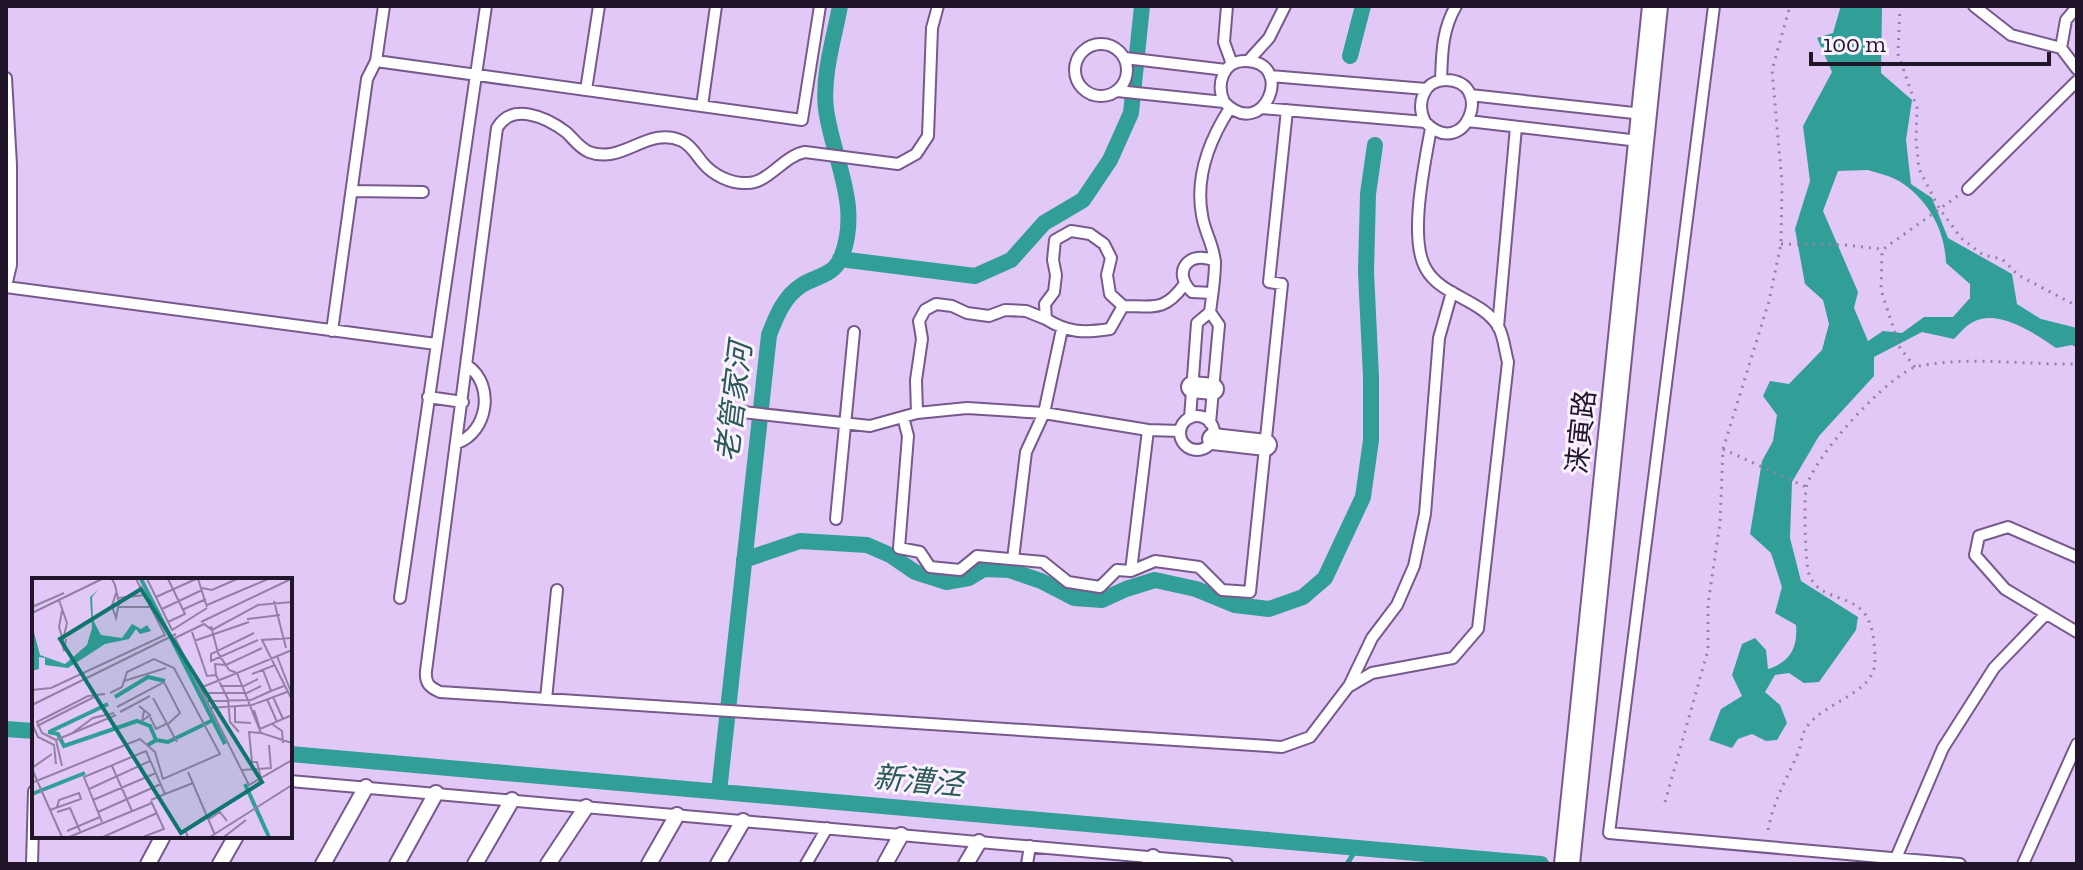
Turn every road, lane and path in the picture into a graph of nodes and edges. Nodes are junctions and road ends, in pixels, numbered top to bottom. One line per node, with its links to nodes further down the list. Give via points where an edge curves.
1 (384, 6): 19 (lane)
2 (486, 6): 22 (lane)
3 (599, 6): 28 (lane)
4 (716, 6): 32 (lane)
5 (820, 6): 32 (lane, via 802,120)
6 (938, 6): 61 (lane, via 932,28 928,136 916,154 898,164 797,154 760,180 739,183 714,173 691,147 670,137 602,155 531,115 512,113 503,118 497,128)
7 (1227, 6): 20 (lane, via 1224,42)
8 (1285, 6): 18 (lane, via 1269,38)
9 (1456, 6): 25 (lane, via 1442,40)
10 (1655, 6): 35 (street, 涞寅路)
11 (1714, 6): 108 (lane, via 1609,833)
12 (1790, 6): 44 (path, via 1772,70 1782,183)
13 (1900, 6): 43 (path, via 1898,54 1917,108 1919,169)
14 (1974, 6): 16 (lane, via 2011,35)
15 (2077, 7): 16 (lane, via 2066,20)
16 (2061, 48): 21 (lane)
17 (1125, 58): 20 (lane); 29 (lane, via 1127,76); 29 (lane, via 1104,43 1087,47 1076,60 1076,77 1085,91 1101,96)
18 (1249, 60): 20 (lane); 23 (lane)
19 (376, 61): 22 (lane); 41 (lane, via 367,79)
20 (1229, 67): 31 (lane, via 1219,86)
21 (2077, 69)
22 (477, 75): 28 (lane); 59 (lane)
23 (1270, 76): 27 (lane); 33 (lane, via 1272,93)
24 (6, 78): 48 (lane, via 11,265)
25 (1441, 80): 27 (lane); 30 (lane, via 1458,83)
26 (2077, 81): 40 (lane)
27 (1426, 89): 37 (lane, via 1420,105)
28 (586, 90): 32 (lane)
29 (1117, 91): 31 (lane)
30 (1470, 95): 35 (lane); 36 (lane)
31 (1227, 105): 33 (lane, via 1246,113); 46 (lane, via 1206,155 1200,193)
32 (702, 106)
33 (1262, 108): 34 (lane)
34 (1287, 110): 37 (lane); 77 (lane, via 1269,282 1282,284)
35 (1644, 114): 39 (street, 涞寅路)
36 (1468, 121): 37 (lane, via 1447,133); 38 (lane)
37 (1428, 125): 49 (lane, via 1417,243 1426,270)
38 (1516, 127): 39 (lane); 55 (lane)
39 (1641, 141): 107 (street, 涞寅路)
40 (1968, 189): 43 (path)
41 (352, 191): 42 (lane); 57 (lane)
42 (423, 192)
43 (1939, 208): 45 (path); 52 (path, via 1961,238 1983,255 2002,259 2018,275)
44 (1781, 244): 45 (path); 78 (path)
45 (1882, 250): 62 (path, via 1881,290 1900,348)
46 (1215, 261): 47 (lane, via 1204,256 1186,264); 50 (lane)
47 (1184, 285): 50 (lane, via 1192,292); 51 (lane, via 1164,305)
48 (6, 287): 57 (lane)
49 (1452, 292): 55 (lane, via 1476,305); 88 (lane, via 1439,338 1425,514 1414,566)
50 (1212, 293): 53 (lane)
51 (1123, 306): 54 (lane, via 1110,294 1111,258 1104,244 1090,234 1071,231 1055,240 1054,292 1045,304); 56 (lane, via 1110,329)
52 (2077, 306)
53 (1210, 312): 63 (lane, via 1197,323); 64 (lane, via 1219,325)
54 (1046, 319): 56 (lane); 68 (lane, via 1026,311 989,316 936,304 925,310 919,321)
55 (1498, 327): 88 (lane, via 1508,362 1478,629 1453,658 1372,673)
56 (1062, 329): 69 (lane)
57 (332, 331): 59 (lane)
58 (854, 332): 72 (lane)
59 (436, 344): 65 (lane)
60 (2077, 364): 62 (path, via 1975,361)
61 (468, 366): 66 (lane); 76 (lane, via 483,383 485,403 478,428)
62 (1915, 367): 79 (path, via 1882,389 1829,446)
63 (1192, 387): 64 (street); 71 (lane)
64 (1213, 389): 75 (lane)
65 (428, 397): 66 (lane); 85 (lane)
66 (463, 402): 76 (lane)
67 (724, 410): 72 (lane)
68 (917, 413): 69 (lane, via 967,408); 70 (lane)
69 (1044, 413): 73 (lane); 82 (lane, via 1026,452)
70 (903, 417): 72 (lane, via 870,426); 82 (lane, via 908,436 899,548 920,552 930,567 960,570 977,556)
71 (1190, 418): 74 (lane); 75 (lane, via 1201,417)
72 (845, 424): 80 (lane)
73 (1148, 430): 74 (lane); 83 (lane)
74 (1180, 431): 75 (lane, via 1182,442 1201,450)
75 (1212, 431): 77 (street)
76 (457, 443): 89 (lane, via 425,680 440,692)
77 (1266, 445): 83 (lane, via 1250,592 1222,590 1199,567 1155,561)
78 (1723, 449): 79 (path); 95 (path, via 1708,650)
79 (1806, 487): 100 (path, via 1809,575 1824,593 1860,607 1873,632 1875,667 1857,692 1829,706 1807,727 1774,802)
80 (836, 519)
81 (2077, 557): 86 (lane, via 2008,527 1979,536 1975,555 2005,589)
82 (1013, 559): 83 (lane, via 1043,562 1068,582 1100,587 1117,570)
83 (1131, 571)
84 (557, 590): 89 (lane)
85 (400, 598)
86 (2046, 614): 87 (lane); 108 (lane, via 1994,668 1943,748)
87 (2077, 632)
88 (1348, 687): 89 (lane, via 1310,737 1282,747)
89 (546, 699)
90 (2077, 744): 125 (lane)
91 (292, 781): 92 (lane)
92 (366, 787): 93 (lane); 113 (street)
93 (436, 793): 94 (lane); 114 (street)
94 (512, 800): 96 (lane); 115 (street)
95 (1665, 802)
96 (586, 807): 97 (lane); 116 (street)
97 (677, 815): 98 (lane); 117 (street)
98 (743, 821): 99 (lane); 118 (street)
99 (827, 828): 101 (lane); 119 (lane)
100 (1768, 830)
101 (901, 835): 105 (lane); 120 (street)
102 (33, 838): 110 (lane)
103 (162, 838): 111 (street)
104 (235, 838): 112 (street)
105 (979, 842): 106 (lane); 121 (street)
106 (1030, 846): 109 (lane); 122 (lane)
107 (1568, 855)
108 (1896, 858): 124 (lane)
109 (1151, 861): 123 (lane)
110 (32, 864)
111 (148, 864)
112 (220, 864)
113 (323, 864)
114 (397, 864)
115 (475, 864)
116 (548, 864)
117 (649, 864)
118 (718, 864)
119 (806, 864)
120 (885, 864)
121 (966, 864)
122 (1027, 864)
123 (1227, 864)
124 (1960, 864)
125 (2023, 864)

